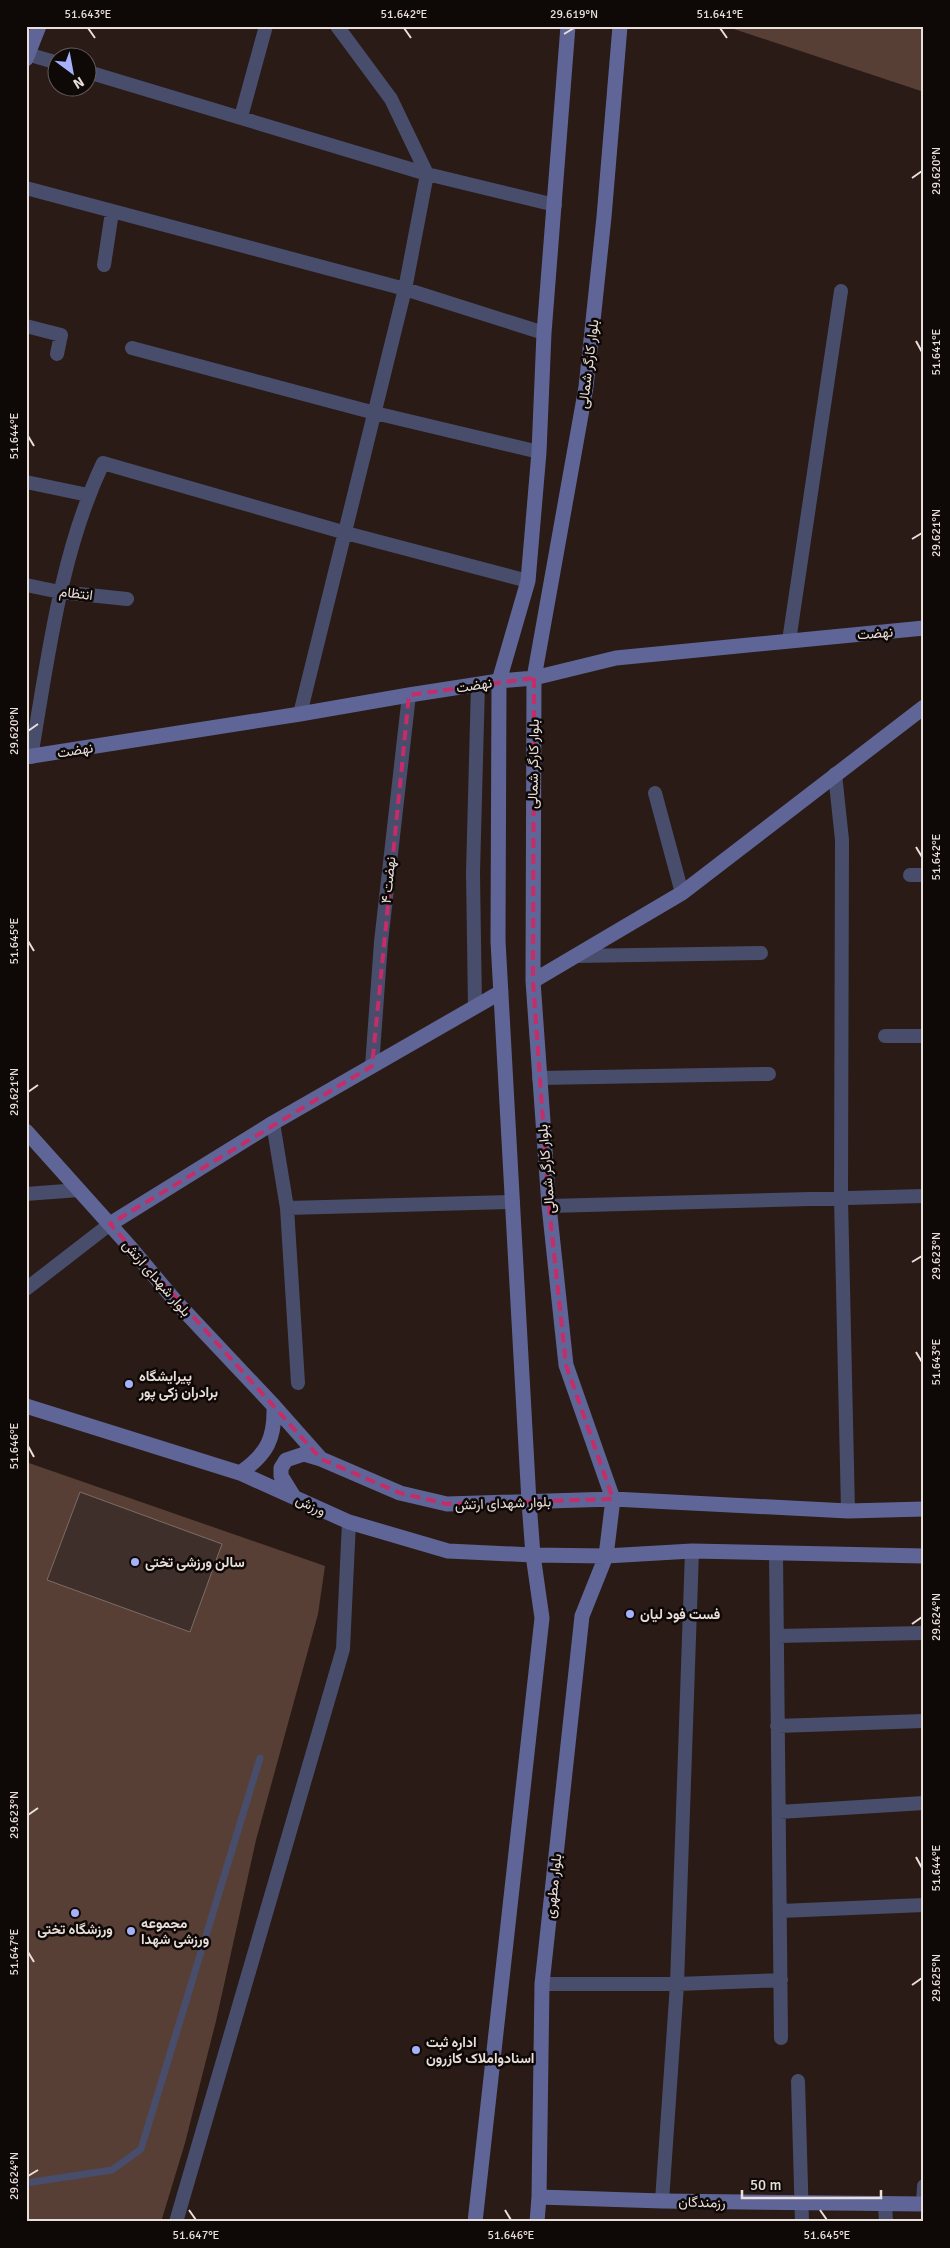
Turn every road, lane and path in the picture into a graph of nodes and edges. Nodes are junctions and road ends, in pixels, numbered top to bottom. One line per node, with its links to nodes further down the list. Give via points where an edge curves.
1 (39, 26): 6 (main road)
2 (266, 26): 9 (street)
3 (337, 26): 10 (street, via 391,99)
4 (568, 26): 12 (main road)
5 (620, 26): 32 (main road, بلوار کارگر شمالی, via 586,387)
6 (27, 57): 7 (street)
7 (48, 61)
8 (98, 75): 9 (street)
9 (241, 117): 10 (street)
10 (427, 174): 12 (street); 15 (street)
11 (26, 188): 13 (street)
12 (555, 205): 18 (main road)
13 (112, 212): 14 (street); 15 (street)
14 (104, 265)
15 (405, 290): 18 (street); 21 (street)
16 (841, 291): 31 (street)
17 (26, 326): 20 (street, via 60,335)
18 (544, 333): 22 (main road)
19 (132, 348): 21 (street)
20 (57, 354)
21 (375, 414): 22 (street); 25 (street)
22 (539, 452): 26 (main road)
23 (26, 482): 24 (street)
24 (88, 495): 25 (street, via 103,463); 28 (street)
25 (346, 533): 26 (street); 37 (street)
26 (528, 581): 33 (main road)
27 (26, 585): 28 (street, انتظام)
28 (60, 592): 29 (street, انتظام); 38 (street)
29 (127, 599)
30 (924, 628): 31 (main road, نهضت)
31 (789, 641): 32 (main road, نهضت, via 616,658)
32 (534, 678): 33 (main road, نهضت); 44 (main road, بلوار کارگر شمالی)
33 (499, 681): 34 (main road, نهضت); 45 (main road)
34 (478, 684): 35 (main road, نهضت); 46 (street, via 473,873)
35 (409, 695): 37 (main road, نهضت); 49 (street, نهضت ۴, via 381,942)
36 (924, 707): 39 (main road)
37 (300, 714): 38 (main road, نهضت)
38 (29, 757)
39 (835, 774): 41 (main road); 57 (street, via 842,840)
40 (655, 793): 41 (street)
41 (682, 893): 43 (main road)
42 (761, 953): 43 (street)
43 (575, 956): 44 (main road)
44 (532, 981): 51 (main road, بلوار کارگر شمالی)
45 (500, 992): 46 (main road); 58 (main road)
46 (475, 1007): 49 (main road)
47 (885, 1036): 48 (street)
48 (924, 1036)
49 (372, 1066): 52 (main road)
50 (769, 1074): 51 (street)
51 (539, 1078): 59 (main road, بلوار کارگر شمالی)
52 (273, 1123): 60 (street); 61 (main road)
53 (26, 1131): 54 (main road, بلوار شهدای ارتش)
54 (79, 1190): 55 (street); 61 (main road, بلوار شهدای ارتش)
55 (26, 1194)
56 (924, 1196): 57 (street)
57 (841, 1198): 59 (street); 72 (street)
58 (512, 1202): 60 (street); 70 (main road)
59 (549, 1206): 69 (main road, بلوار کارگر شمالی, via 566,1365)
60 (287, 1208): 63 (street)
61 (110, 1224): 62 (street); 65 (main road, بلوار شهدای ارتش, via 176,1303)
62 (26, 1289)
63 (298, 1383)
64 (26, 1406): 67 (main road, ورزش)
65 (274, 1406): 66 (main road, بلوار شهدای ارتش); 67 (main road, via 274,1426 268,1445 257,1461)
66 (321, 1459): 68 (main road, via 304,1454 286,1460 281,1476); 70 (main road, بلوار شهدای ارتش, via 400,1493 447,1504)
67 (240, 1473): 68 (main road, ورزش)
68 (294, 1497): 73 (main road, ورزش)
69 (613, 1499): 70 (main road, بلوار شهدای ارتش); 72 (main road, بلوار شهدای ارتش); 77 (main road, بلوار مطهری)
70 (529, 1502): 76 (main road)
71 (924, 1509): 72 (main road, بلوار شهدای ارتش)
72 (848, 1511)
73 (348, 1522): 76 (main road, ورزش, via 448,1551); 100 (street, via 343,1649)
74 (692, 1551): 75 (main road); 77 (main road); 90 (street)
75 (776, 1554): 78 (main road); 80 (street)
76 (533, 1555): 77 (main road, ورزش); 101 (main road, via 542,1618 539,1653)
77 (606, 1556): 89 (main road, بلوار مطهری, via 582,1616)
78 (924, 1556)
79 (924, 1633): 80 (street)
80 (777, 1636): 82 (street)
81 (924, 1721): 82 (street)
82 (778, 1726): 85 (street)
83 (260, 1758): 93 (lane, via 141,2149 112,2170)
84 (924, 1803): 85 (street)
85 (779, 1812): 87 (street)
86 (924, 1905): 87 (street)
87 (780, 1911): 88 (street)
88 (781, 1980): 90 (street); 91 (street)
89 (542, 1984): 90 (street); 95 (main road, بلوار مطهری)
90 (677, 1984): 96 (street)
91 (782, 2038)
92 (798, 2081): 97 (street)
93 (26, 2183)
94 (924, 2186): 99 (street)
95 (539, 2197): 96 (main road, رزمندگان); 102 (main road, بلوار مطهری)
96 (662, 2201): 97 (main road, رزمندگان)
97 (802, 2203): 98 (main road, رزمندگان); 103 (street)
98 (885, 2204): 99 (main road, رزمندگان); 104 (street)
99 (923, 2204)
100 (176, 2222)
101 (475, 2222)
102 (537, 2222)
103 (802, 2222)
104 (886, 2222)

